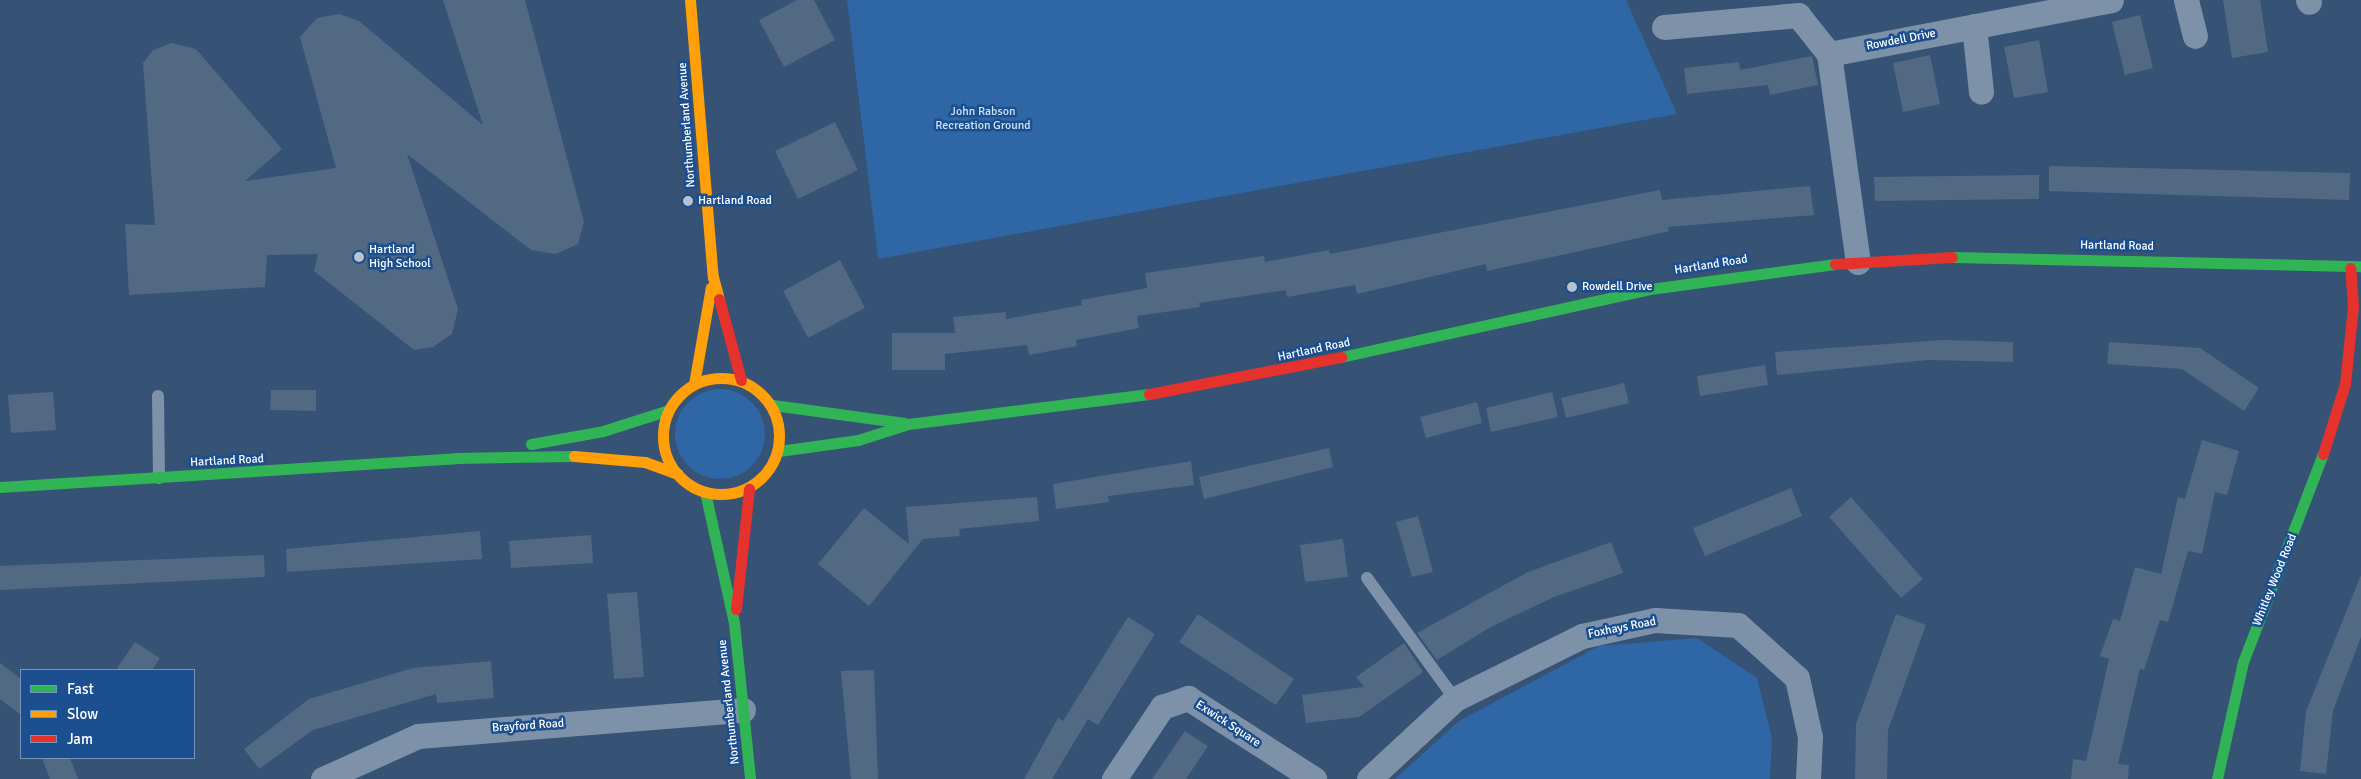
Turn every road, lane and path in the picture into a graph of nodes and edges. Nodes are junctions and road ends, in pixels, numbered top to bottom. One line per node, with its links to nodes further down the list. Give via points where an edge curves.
1 (690, 0): 11 (street, Northumberland Avenue)
2 (2186, 0): 6 (street)
3 (2103, 1): 4 (street, Rowdell Drive)
4 (1974, 26): 7 (street, Rowdell Drive); 8 (street)
5 (1664, 27): 7 (street, via 1798,15)
6 (2195, 36)
7 (1829, 54): 9 (street)
8 (1980, 92)
9 (1858, 262): 10 (street, Hartland Road, via 1971,256); 18 (street, Hartland Road, via 1792,266 1650,289 1261,375 1089,405)
10 (2356, 267): 14 (street, Whitley Wood Road)
11 (713, 277): 12 (street, Northumberland Avenue); 13 (street, Northumberland Avenue)
12 (741, 380): 13 (street, via 714,378); 16 (street, via 759,390)
13 (694, 384): 17 (street)
14 (2353, 385): 36 (street, Whitley Wood Road, via 2243,662)
15 (158, 396): 22 (lane)
16 (773, 405): 18 (street, Hartland Road); 19 (street, via 781,428)
17 (669, 410): 20 (street, Hartland Road, via 603,431); 21 (street, via 662,429 662,453)
18 (908, 424): 19 (street, Hartland Road, via 858,440)
19 (779, 451): 24 (street, via 764,478)
20 (456, 458): 21 (street, Hartland Road, via 603,456 644,462); 22 (street, Hartland Road)
21 (678, 474): 25 (street)
22 (159, 478): 23 (street, Hartland Road)
23 (0, 487)
24 (749, 489): 25 (street, via 728,494); 27 (street, Northumberland Avenue)
25 (705, 492): 27 (street, Northumberland Avenue)
26 (1367, 578): 28 (lane)
27 (734, 623): 29 (street, Northumberland Avenue)
28 (1455, 699): 34 (street, Foxhays Road); 35 (street, Foxhays Road, via 1582,636 1655,620 1738,624 1797,678 1810,737)
29 (743, 710): 30 (street, Brayford Road, via 418,736); 31 (street, Northumberland Avenue)
30 (323, 779)
31 (750, 779)
32 (1114, 779): 33 (street, Exwick Square, via 1162,707 1188,698)
33 (1314, 779)
34 (1369, 779)
35 (1808, 779)
36 (2217, 779)

